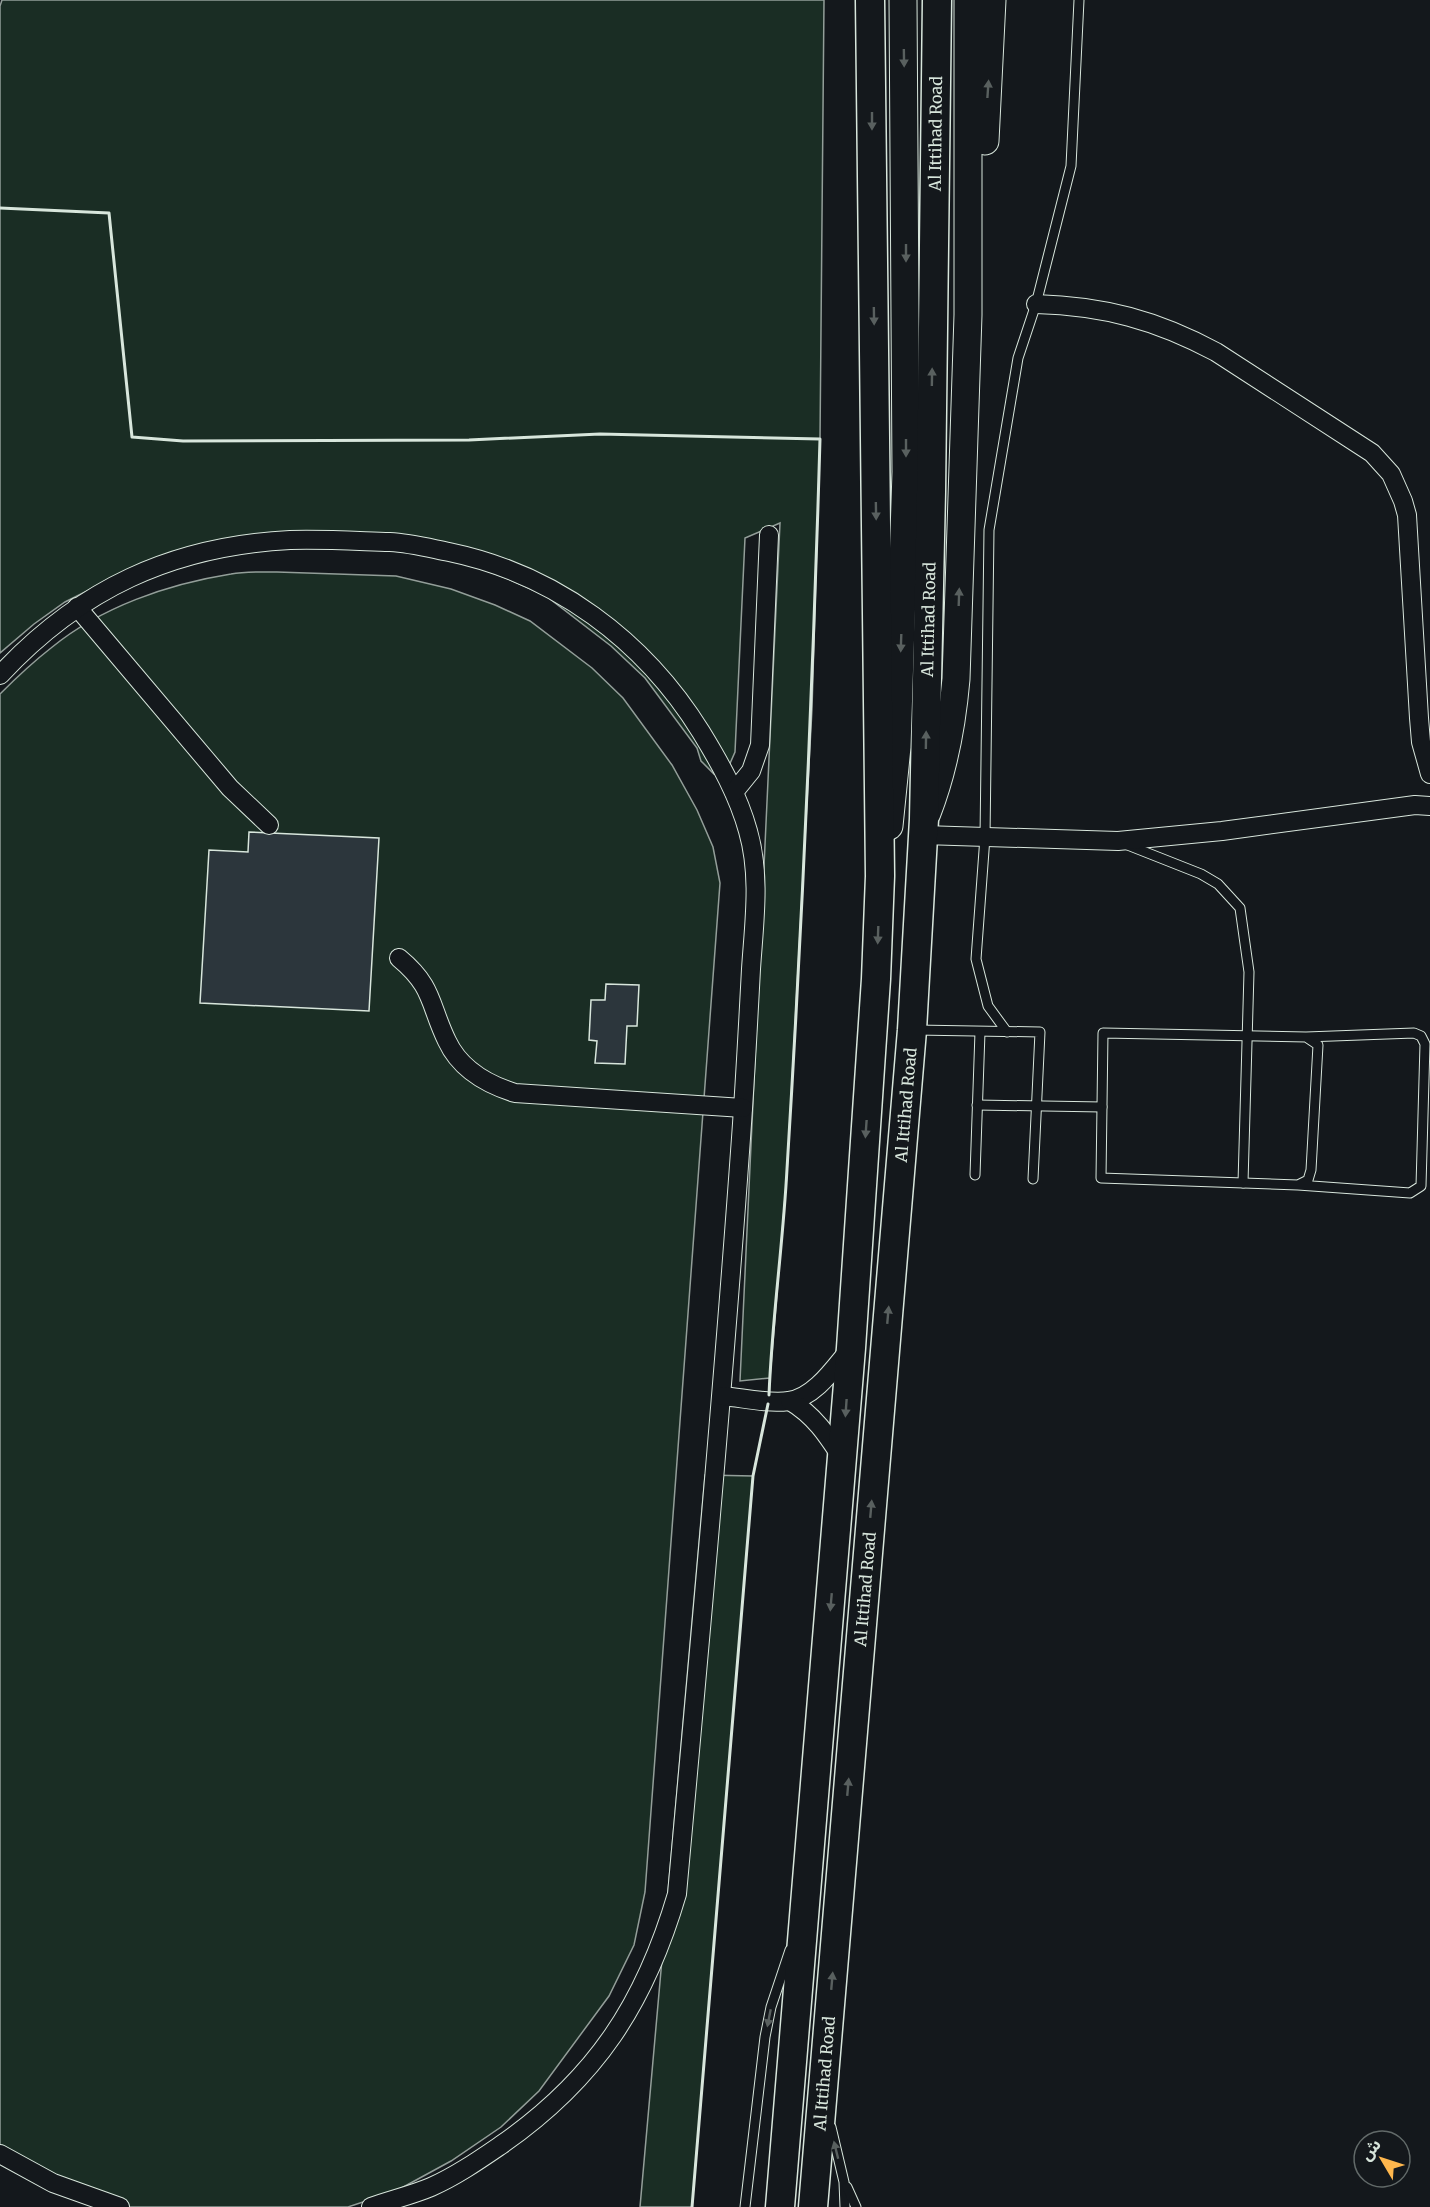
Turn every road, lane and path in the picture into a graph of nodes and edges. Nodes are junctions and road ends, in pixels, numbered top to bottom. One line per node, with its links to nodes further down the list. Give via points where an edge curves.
1 (870, 0): 19 (highway, Al Ittihad Road, one-way to 19)
2 (903, 0): 19 (main road, one-way to 19, via 906,472 897,747)
3 (937, 0): 16 (highway, Al Ittihad Road, one-way to 3)
4 (968, 0): 8 (main road)
5 (992, 0): 8 (main road, one-way to 5, via 984,150)
6 (1079, 0): 7 (lane, via 1071,166)
7 (1036, 304): 12 (street, via 1116,312 1184,335 1360,445 1382,463 1398,487 1407,515 1421,742); 17 (lane, via 1018,358 989,530)
8 (968, 315): 16 (main road, one-way to 8, via 946,755 953,717)
9 (769, 535): 13 (street, via 760,745 751,771)
10 (77, 607): 11 (street, via 28,646); 13 (street, via 159,564 234,546 291,540 407,543 472,557 555,591 627,641 659,673 688,711); 15 (street, via 230,788)
11 (0, 675)
12 (1430, 774)
13 (734, 792): 29 (street, via 757,871)
14 (1430, 806): 18 (street)
15 (269, 825)
16 (923, 827): 17 (street); 21 (highway, Al Ittihad Road)
17 (985, 837): 18 (street); 23 (lane, via 976,959 988,1006)
18 (1118, 841): 24 (lane, via 1209,879 1240,908 1249,972)
19 (880, 876): 34 (highway, Al Ittihad Road, one-way to 34)
20 (399, 958): 29 (street, via 426,987 447,1042 465,1067 490,1085 515,1093)
21 (912, 1030): 22 (lane); 39 (highway, Al Ittihad Road, one-way to 21)
22 (980, 1032): 23 (lane); 26 (lane)
23 (1006, 1032): 27 (lane, via 1040,1032)
24 (1247, 1035): 25 (lane); 28 (lane, via 1103,1033); 32 (lane)
25 (1306, 1036): 33 (lane, via 1318,1045 1311,1170 1308,1180); 33 (lane, via 1421,1036 1425,1044 1421,1186 1410,1193)
26 (977, 1105): 27 (lane); 30 (lane)
27 (1035, 1106): 28 (lane); 31 (lane)
28 (1102, 1107): 32 (lane, via 1101,1178)
29 (743, 1108): 35 (street)
30 (975, 1175)
31 (1033, 1179)
32 (1243, 1183): 33 (lane)
33 (1298, 1185)
34 (851, 1348): 36 (street, via 820,1383); 37 (highway, Al Ittihad Road, one-way to 37)
35 (723, 1396): 36 (street); 43 (street, via 677,1894 665,1936 641,1991 620,2026 595,2061 556,2102 477,2162 431,2187)
36 (790, 1401): 37 (street, via 819,1423)
37 (842, 1458): 38 (highway, Al Ittihad Road, one-way to 38)
38 (804, 1924): 44 (lane, one-way to 44, via 790,1950 771,2007); 45 (highway, Al Ittihad Road)
39 (822, 2093): 41 (lane, one-way to 39); 46 (highway, Al Ittihad Road)
40 (0, 2154): 42 (street, via 53,2183)
41 (844, 2182): 47 (lane); 48 (lane)
42 (120, 2207)
43 (371, 2207)
44 (745, 2207)
45 (780, 2207)
46 (813, 2207)
47 (845, 2207)
48 (856, 2207)

